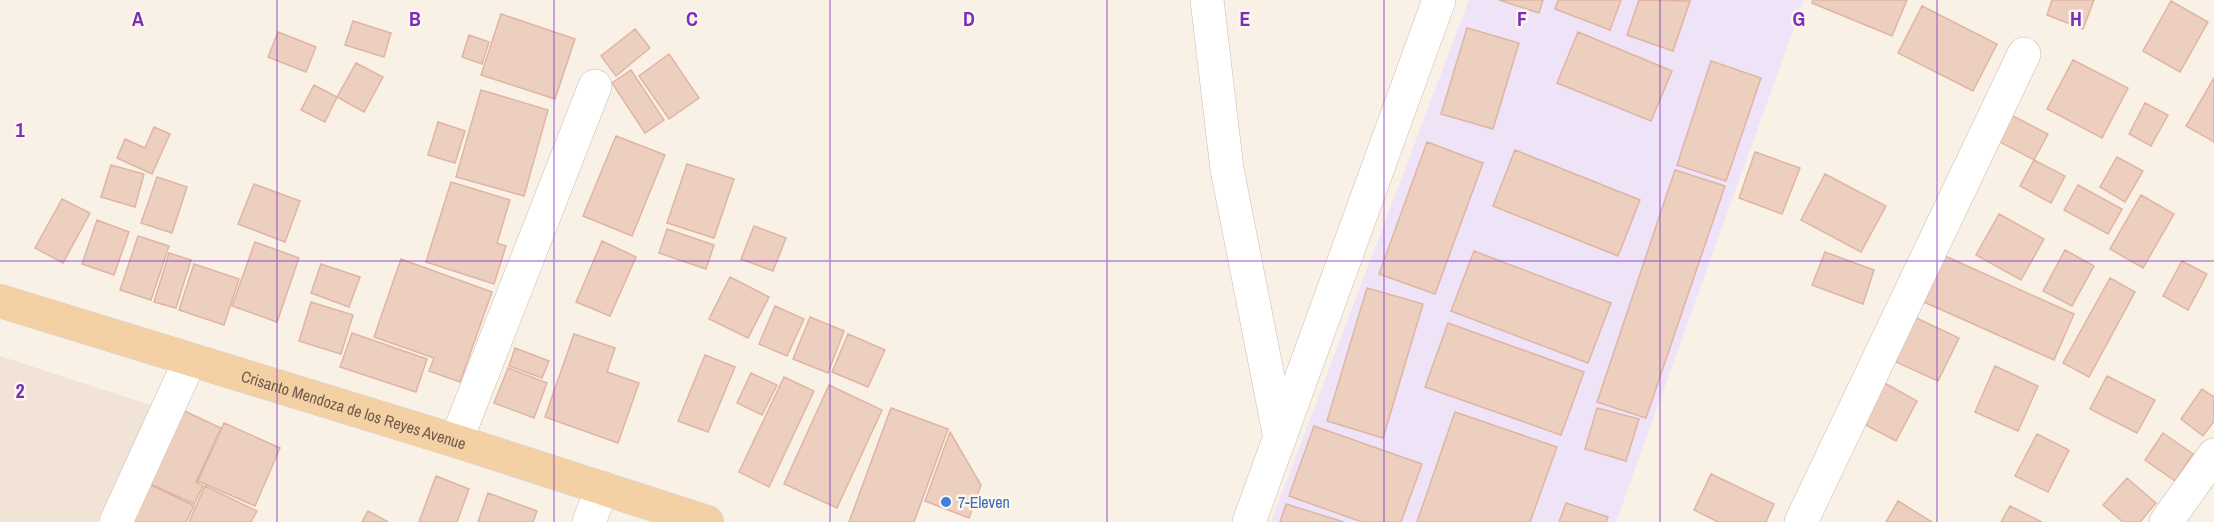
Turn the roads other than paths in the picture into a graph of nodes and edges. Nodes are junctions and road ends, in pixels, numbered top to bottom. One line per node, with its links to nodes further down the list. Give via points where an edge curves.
1 (1207, 0): 7 (street, via 1227,169)
2 (1439, 0): 7 (street)
3 (2024, 54): 15 (street)
4 (595, 86): 8 (street)
5 (0, 301): 6 (main road, Crisanto Mendoza de los Reyes Avenue)
6 (190, 360): 8 (main road, Crisanto Mendoza de los Reyes Avenue); 11 (street)
7 (1280, 438): 14 (street)
8 (456, 441): 10 (main road, Crisanto Mendoza de los Reyes Avenue)
9 (2214, 455): 16 (street)
10 (602, 488): 12 (street); 13 (main road, Crisanto Mendoza de los Reyes Avenue)
11 (116, 522)
12 (589, 522)
13 (707, 522)
14 (1250, 522)
15 (1802, 522)
16 (2166, 522)

